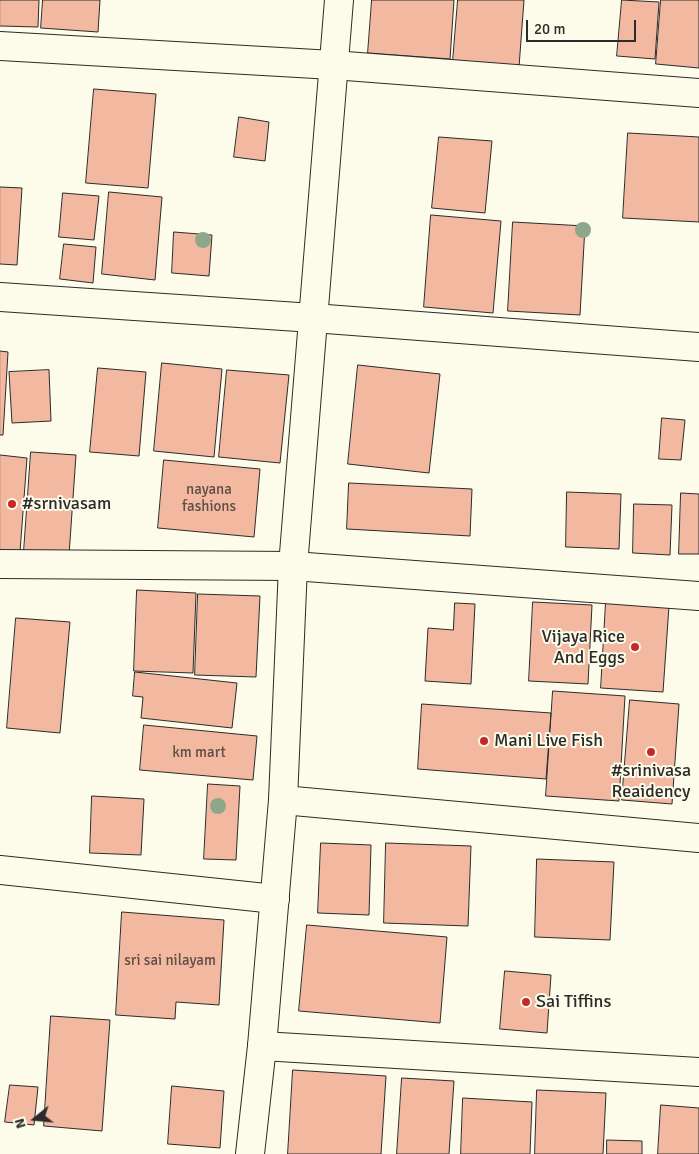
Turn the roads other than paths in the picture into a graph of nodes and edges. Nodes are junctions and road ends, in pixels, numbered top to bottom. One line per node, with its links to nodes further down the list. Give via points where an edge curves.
1 (339, 0): 3 (street)
2 (0, 46): 3 (street)
3 (333, 65): 4 (street); 6 (street)
4 (699, 93)
5 (0, 296): 6 (street)
6 (313, 318): 7 (street); 9 (street)
7 (699, 347)
8 (0, 564): 9 (street)
9 (293, 566): 10 (street); 11 (street)
10 (699, 596)
11 (283, 800): 12 (street); 14 (street)
12 (699, 838)
13 (0, 870): 14 (street)
14 (275, 899): 15 (street)
15 (262, 1046): 16 (street); 17 (street)
16 (699, 1072)
17 (250, 1154)

